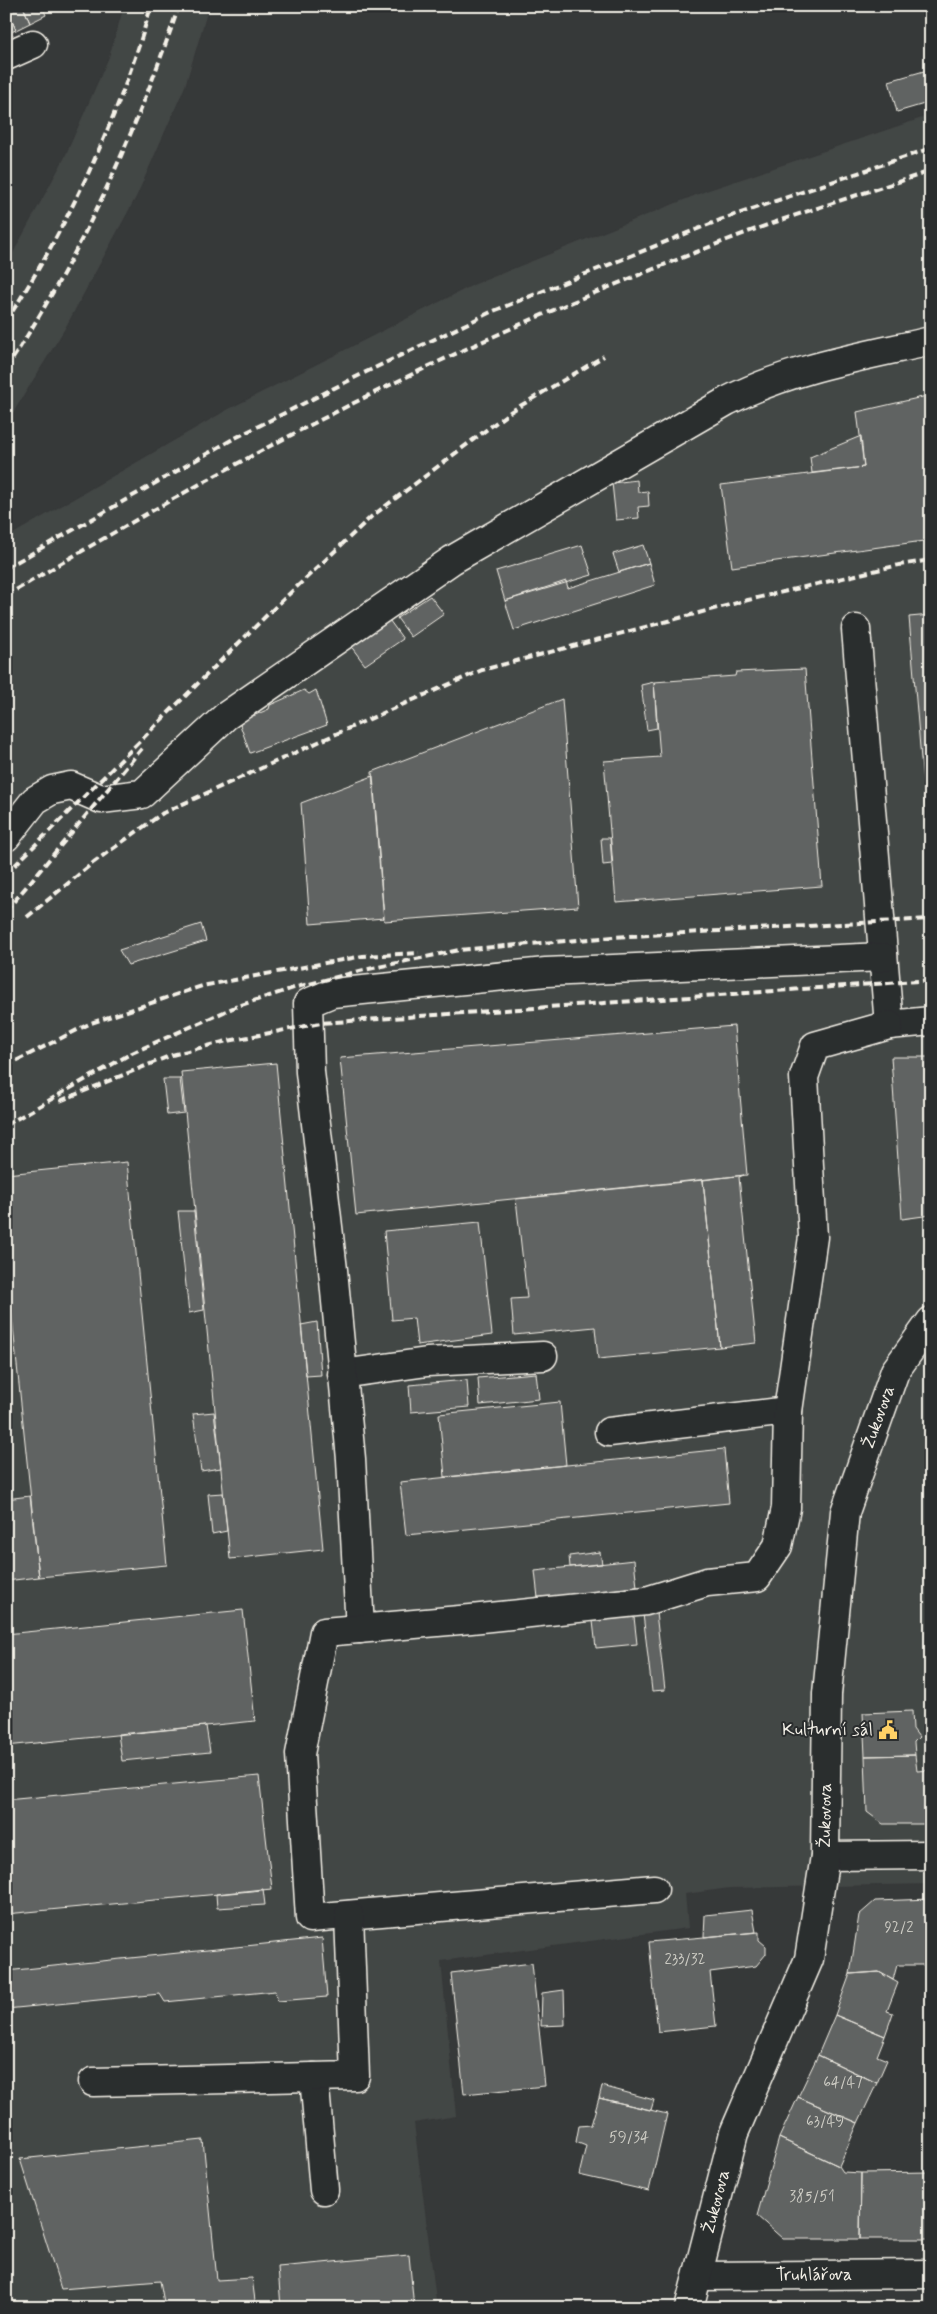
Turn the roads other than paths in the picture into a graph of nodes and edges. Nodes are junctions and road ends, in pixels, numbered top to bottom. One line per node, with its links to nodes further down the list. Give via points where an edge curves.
1 (33, 44): 2 (street)
2 (6, 56)
3 (931, 341): 5 (street, via 800,370 726,400 452,560 226,716 142,794 101,799 71,786 52,790 35,800)
4 (856, 629): 6 (street)
5 (6, 837)
6 (883, 957): 8 (street); 11 (street, via 546,972 332,993 308,1003 310,1072)
7 (931, 1021): 8 (street)
8 (889, 1025): 12 (street, via 815,1046 804,1077 813,1237)
9 (931, 1321): 16 (street, Žukovova, via 895,1371 845,1512 827,1694)
10 (543, 1356): 11 (street, via 427,1362)
11 (342, 1374): 14 (street, via 351,1459)
12 (788, 1411): 13 (street); 14 (street, via 786,1508 778,1546 757,1578 707,1582 646,1601)
13 (609, 1432)
14 (360, 1629): 18 (street, via 324,1632 300,1754 310,1918)
15 (931, 1855): 16 (street)
16 (824, 1856): 23 (street, Žukovova, via 809,1959 734,2133)
17 (654, 1889): 18 (street)
18 (349, 1915): 19 (street, via 355,2076)
19 (314, 2077): 20 (street); 21 (street)
20 (93, 2082)
21 (324, 2190)
22 (931, 2274): 23 (street, Truhlářova)
23 (698, 2276): 24 (street, Žukovova)
24 (689, 2308)

